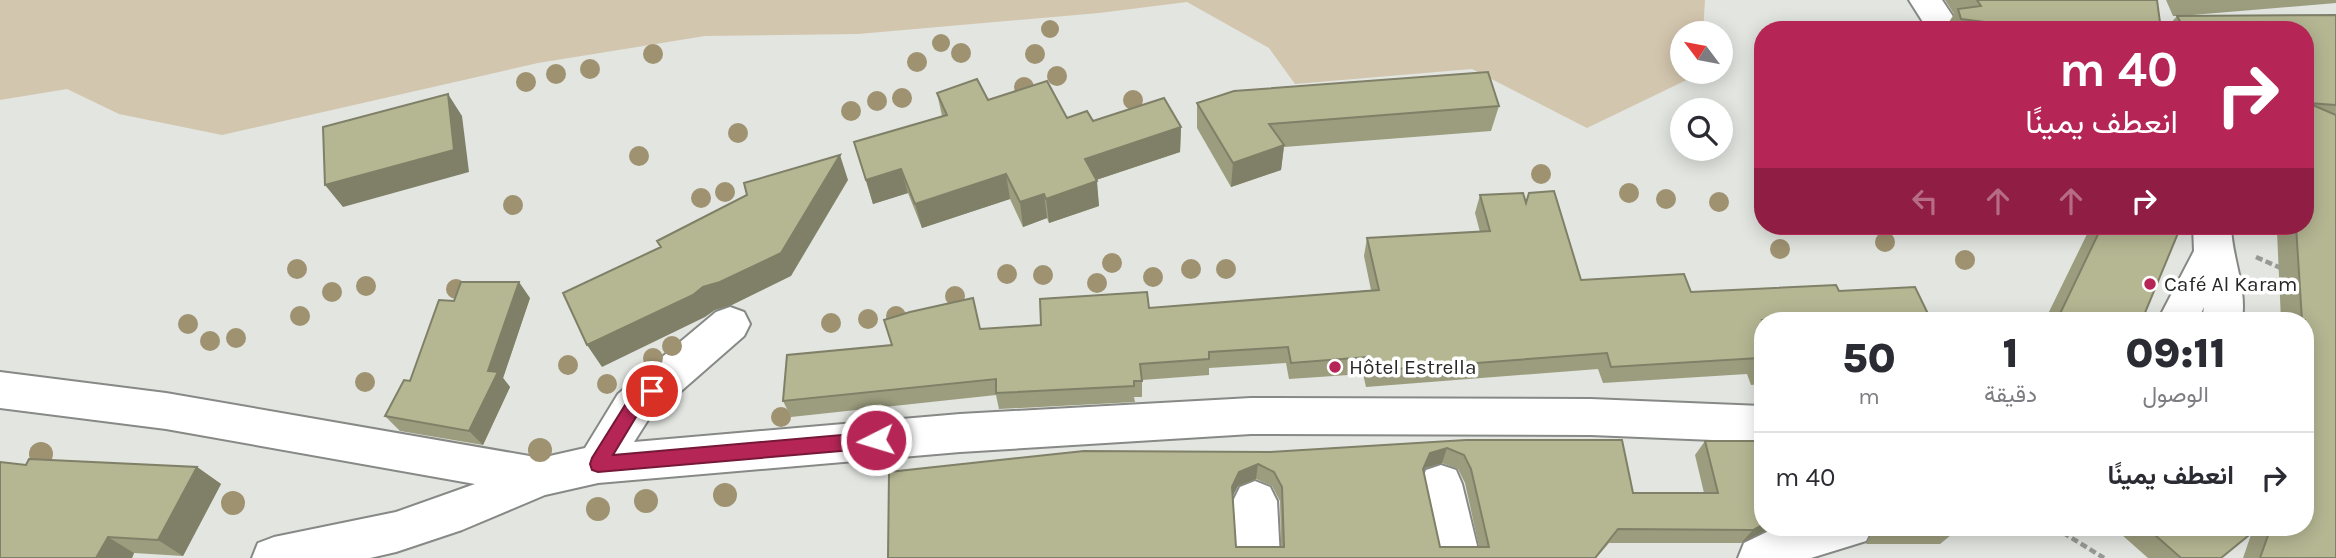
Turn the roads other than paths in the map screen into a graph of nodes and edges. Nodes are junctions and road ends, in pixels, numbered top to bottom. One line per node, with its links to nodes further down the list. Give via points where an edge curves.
1 (1925, 0): 2 (street)
2 (1940, 21)
3 (2213, 239): 4 (street); 5 (street, via 2223,275)
4 (2181, 312)
5 (2223, 312)
6 (730, 324): 9 (street, via 633,407)
7 (0, 390): 10 (street, via 166,411)
8 (1754, 424): 9 (street, via 1591,417 1251,416 960,433)
9 (598, 464): 10 (street)
10 (541, 477): 14 (street, via 396,532)
11 (1441, 484): 16 (street)
12 (1255, 500): 15 (street)
13 (1817, 536): 17 (street)
14 (274, 558)
15 (1258, 558)
16 (1458, 558)
17 (1759, 558)

